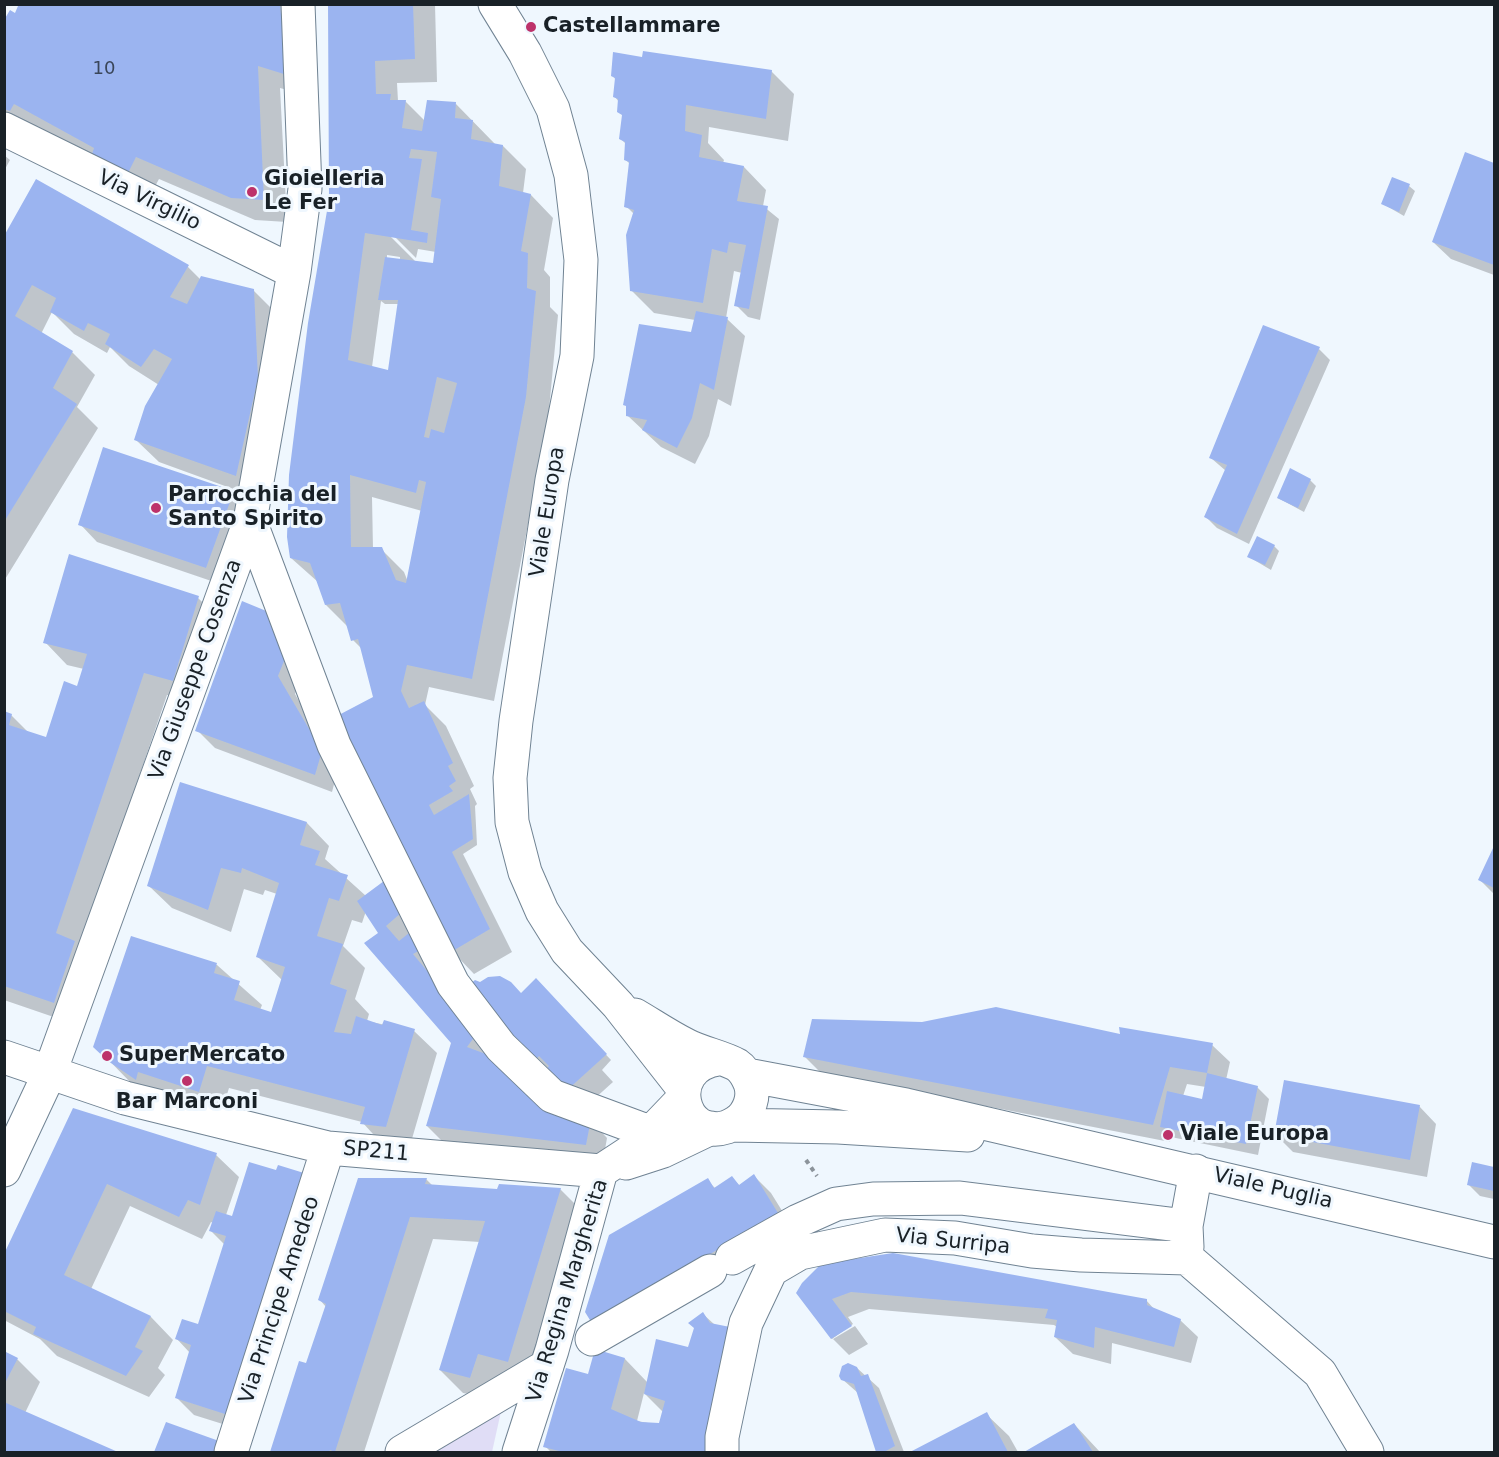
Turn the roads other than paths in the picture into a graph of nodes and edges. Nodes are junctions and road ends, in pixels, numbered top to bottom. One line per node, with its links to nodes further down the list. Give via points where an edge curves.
1 (298, 4): 4 (street, Via Giuseppe Cosenza, via 305,189)
2 (495, 4): 6 (street, Viale Europa, via 553,110 571,176 581,260 577,356 552,480 516,721 510,778 512,822 525,872 542,911 567,951)
3 (4, 129): 4 (street, Via Virgilio)
4 (294, 272): 5 (street, Via Giuseppe Cosenza)
5 (250, 521): 9 (street, Via Giuseppe Cosenza); 13 (street, via 334,745 453,984 501,1047 552,1096)
6 (618, 1005): 8 (street, Viale Puglia); 11 (street)
7 (4, 1057): 9 (street, SP211)
8 (718, 1059): 10 (street, Viale Puglia, via 739,1067); 11 (street, via 696,1067)
9 (50, 1072): 15 (street, SP211, via 125,1098); 16 (street, Via Giuseppe Cosenza)
10 (747, 1075): 12 (street, via 752,1098 742,1118); 14 (street, Viale Puglia, via 906,1105)
11 (683, 1093): 12 (street, via 692,1118); 13 (street)
12 (722, 1126): 14 (street, Viale Puglia, via 838,1127); 17 (street, Via Regina Margherita)
13 (652, 1133): 17 (street)
14 (1051, 1140): 18 (street, Viale Puglia)
15 (328, 1148): 17 (street, SP211); 25 (street, Via Principe Amedeo)
16 (4, 1170)
17 (601, 1171): 24 (street, Via Regina Margherita)
18 (1196, 1171): 19 (street); 20 (street, Viale Puglia)
19 (1186, 1242): 21 (street, via 960,1198 873,1199 836,1204); 22 (street, Via Surripa, via 1163,1259 1032,1251 955,1238 885,1235 800,1253 771,1270); 29 (street, via 1320,1373)
20 (1494, 1242)
21 (715, 1268): 22 (street, via 711,1286 732,1280); 23 (street)
22 (759, 1297): 28 (street, Via Surripa, via 746,1323)
23 (592, 1339)
24 (547, 1366): 26 (street); 27 (street, Via Regina Margherita)
25 (231, 1452)
26 (402, 1452)
27 (519, 1452)
28 (722, 1452)
29 (1367, 1452)

